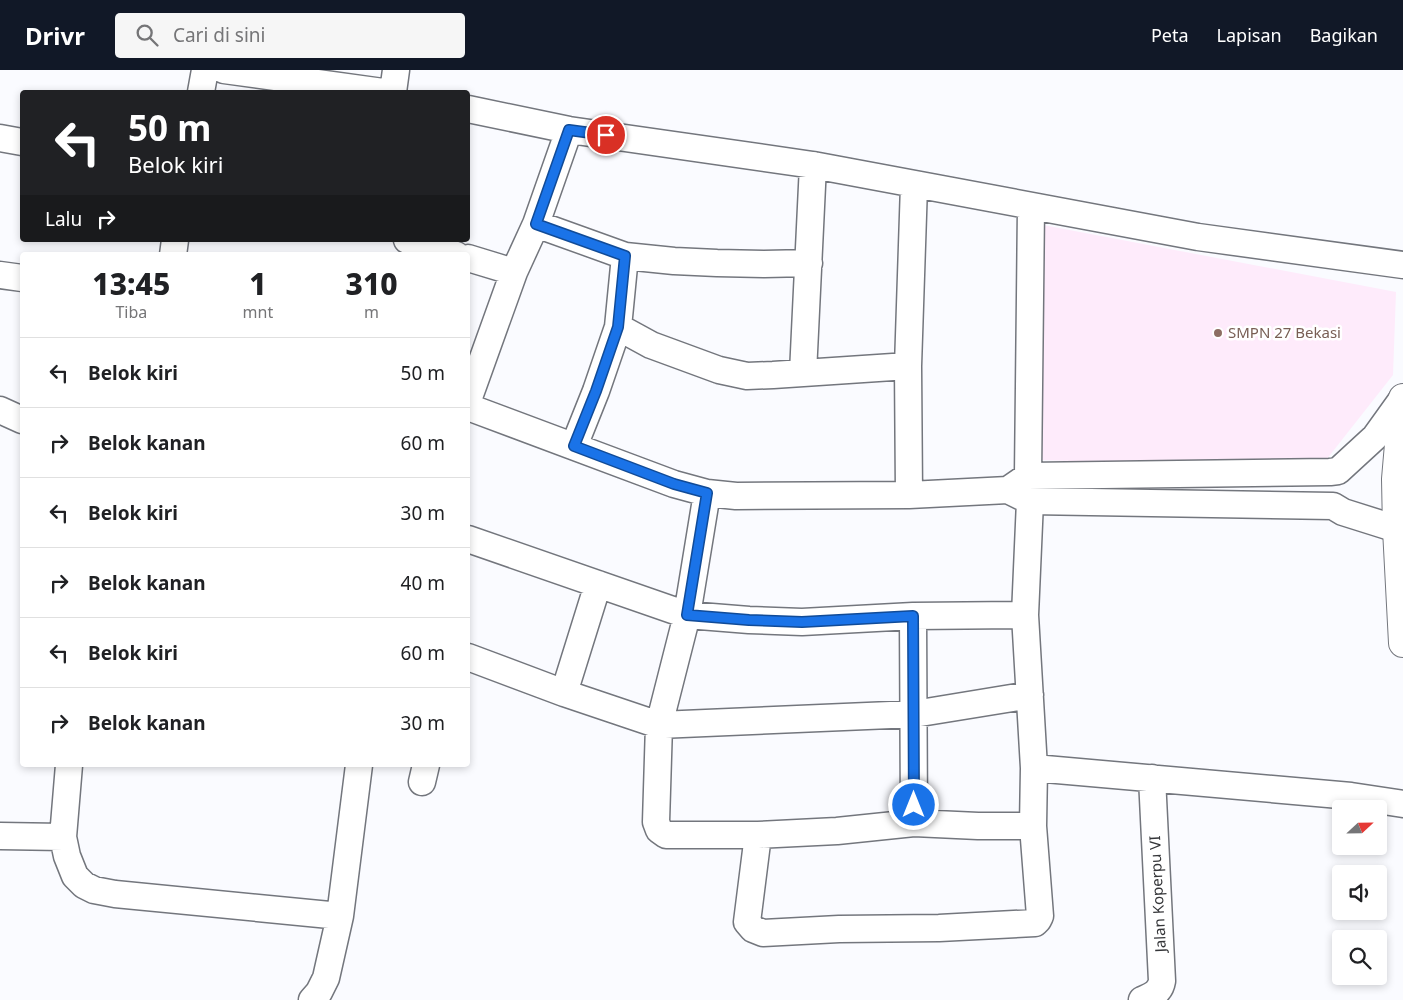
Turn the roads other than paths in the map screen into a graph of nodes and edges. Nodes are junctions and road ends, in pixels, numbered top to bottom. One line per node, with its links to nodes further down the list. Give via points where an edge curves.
1 (205, 70): 4 (street)
2 (224, 70): 5 (street)
3 (396, 70): 6 (street)
4 (201, 90)
5 (369, 90)
6 (393, 90)
7 (470, 109): 8 (street)
8 (569, 130): 11 (street); 14 (street)
9 (0, 138): 10 (street)
10 (20, 142)
11 (813, 165): 12 (street); 19 (street)
12 (914, 185): 13 (street); 25 (street)
13 (1030, 207): 20 (street, via 1198,237); 35 (street)
14 (536, 224): 17 (street); 21 (street)
15 (414, 242): 16 (street)
16 (446, 252)
17 (625, 256): 19 (street, via 717,263); 24 (street)
18 (470, 259): 21 (street)
19 (809, 263): 26 (street)
20 (1403, 265)
21 (514, 272): 27 (street)
22 (0, 275): 23 (street)
23 (20, 278)
24 (618, 327): 26 (street, via 651,345 719,370 747,376); 33 (street)
25 (908, 366): 26 (street); 37 (street)
26 (803, 373)
27 (470, 394)
28 (1403, 398): 34 (street, via 1374,437 1338,471); 39 (street, via 1396,479)
29 (470, 408): 33 (street)
30 (0, 410): 31 (street); 32 (street)
31 (20, 412)
32 (20, 419)
33 (574, 446): 36 (street, via 674,484)
34 (1330, 472): 35 (street); 38 (street)
35 (1022, 489): 37 (street); 38 (street); 43 (street)
36 (707, 493): 37 (street, via 736,496); 42 (street)
37 (909, 495)
38 (1333, 506): 39 (street)
39 (1397, 529): 45 (street)
40 (470, 540): 41 (street)
41 (598, 584): 42 (street); 47 (street)
42 (687, 615): 44 (street, via 802,622); 50 (street)
43 (1025, 615): 44 (street); 48 (street)
44 (913, 616): 49 (street)
45 (1403, 643)
46 (470, 658): 47 (street)
47 (564, 694): 50 (street)
48 (1030, 695): 49 (street); 53 (street)
49 (914, 714): 50 (street); 56 (street)
50 (659, 725): 58 (street, via 656,822 659,830 666,835)
51 (69, 767): 60 (street)
52 (359, 767): 61 (street)
53 (1034, 768): 54 (street); 57 (street)
54 (1152, 778): 55 (street, via 1351,796); 63 (street, Jalan Koperpu VI, via 1162,977 1160,988)
55 (1403, 804)
56 (914, 824): 57 (street); 58 (street)
57 (1033, 826): 58 (street, via 1038,920 1035,923 939,928 763,933 753,929 747,922)
58 (758, 835)
59 (0, 836): 60 (street)
60 (63, 837): 61 (street, via 75,876 94,890)
61 (340, 916): 62 (street, via 326,978)
62 (312, 1000)
63 (1142, 1000)

